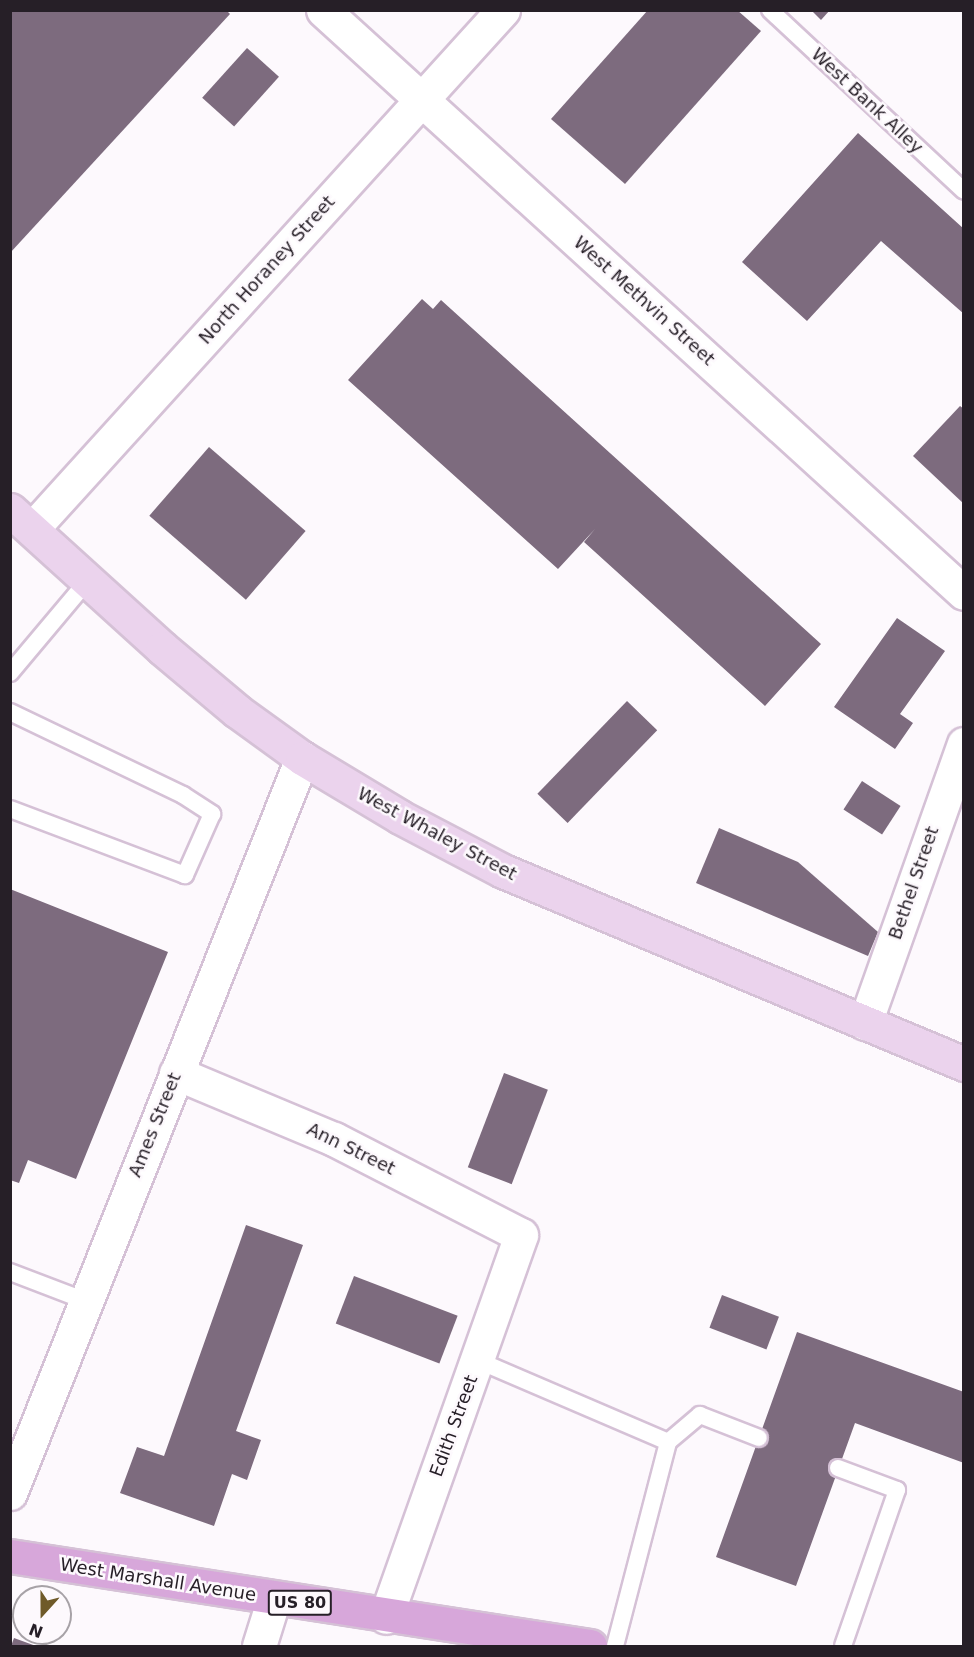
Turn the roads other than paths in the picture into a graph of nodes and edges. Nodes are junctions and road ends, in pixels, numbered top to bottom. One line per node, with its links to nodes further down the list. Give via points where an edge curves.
1 (323, 10): 4 (street, West Methvin Street)
2 (503, 10): 4 (street, North Horaney Street)
3 (770, 10): 5 (lane, West Bank Alley)
4 (422, 100): 6 (street, North Horaney Street); 8 (street, West Methvin Street)
5 (963, 191)
6 (21, 519): 7 (street, West Whaley Street)
7 (88, 580): 9 (lane); 12 (street, West Whaley Street, via 216,694)
8 (963, 593)
9 (10, 673)
10 (10, 712): 13 (lane, via 183,795 212,814 185,875)
11 (963, 744): 14 (street, Bethel Street)
12 (302, 758): 14 (street, West Whaley Street, via 475,858); 16 (street, Ames Street)
13 (10, 809)
14 (865, 1023): 15 (street, West Whaley Street)
15 (963, 1064)
16 (176, 1073): 17 (street, Ann Street, via 334,1139); 19 (street, Ames Street)
17 (521, 1235): 20 (street, Edith Street)
18 (10, 1272): 19 (lane)
19 (86, 1301): 24 (street, Ames Street)
20 (477, 1360): 22 (lane); 27 (street, Edith Street)
21 (759, 1438): 22 (lane, via 700,1415)
22 (668, 1442): 30 (lane)
23 (838, 1468): 31 (lane, via 897,1490)
24 (10, 1493)
25 (10, 1556): 26 (main road, West Marshall Avenue / US 80)
26 (274, 1598): 27 (main road, West Marshall Avenue / US 80); 28 (street)
27 (386, 1617): 29 (main road, West Marshall Avenue / US 80)
28 (259, 1647)
29 (590, 1647)
30 (615, 1647)
31 (843, 1647)

